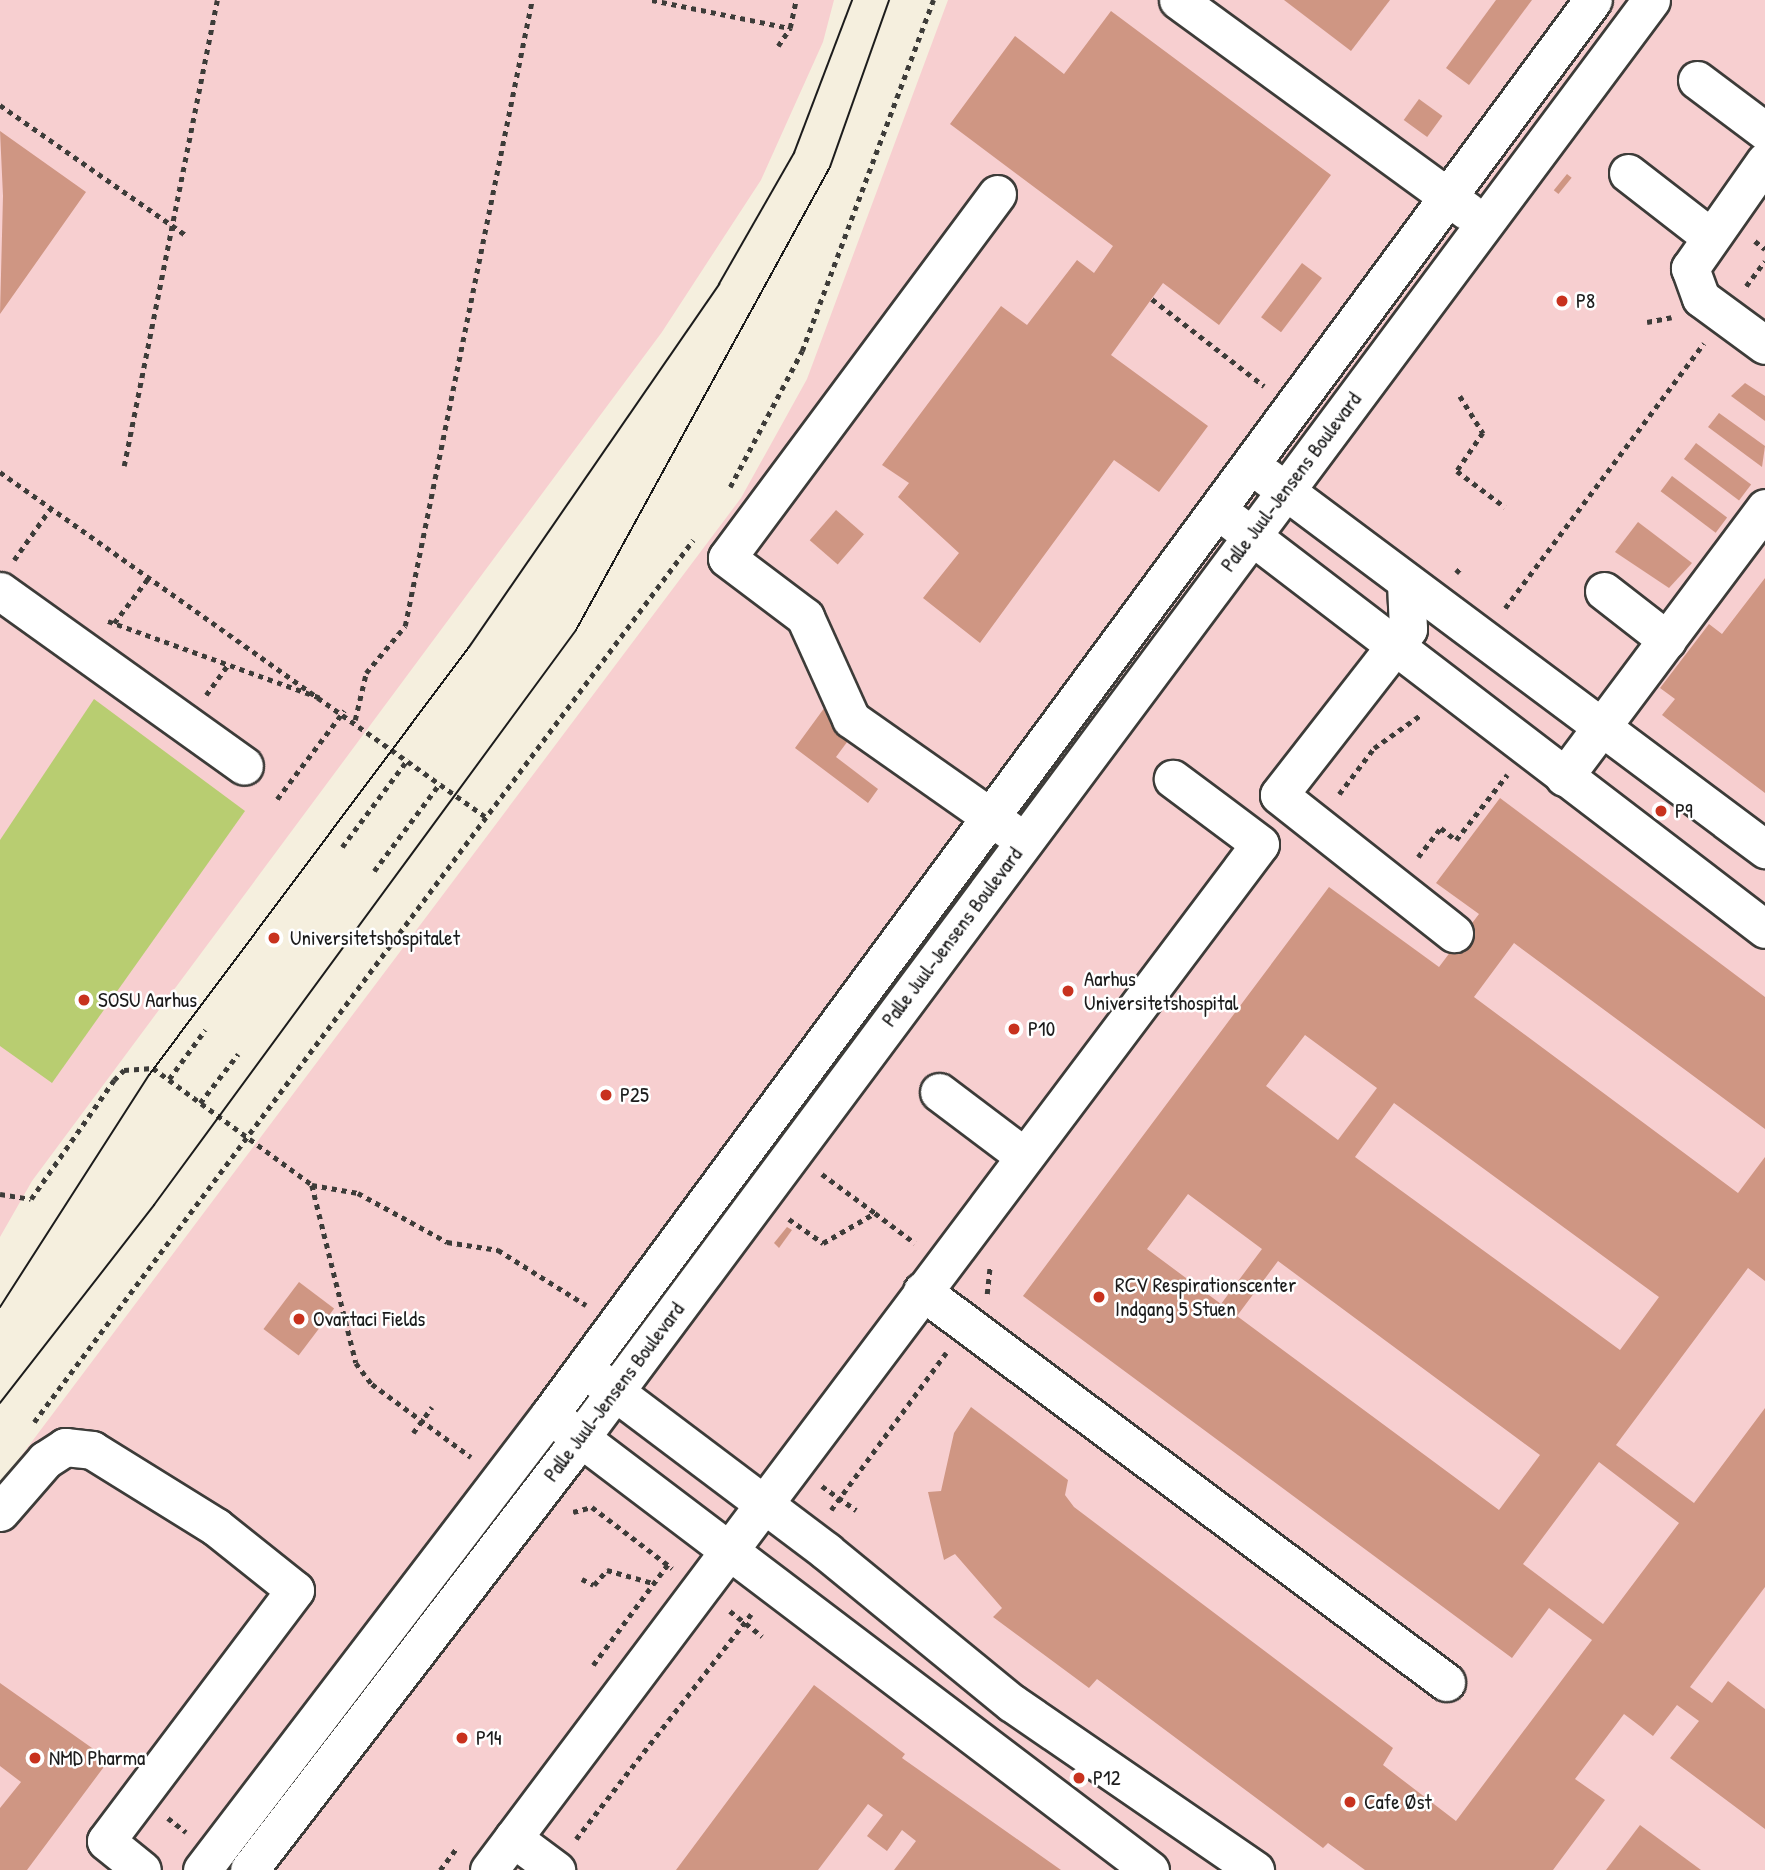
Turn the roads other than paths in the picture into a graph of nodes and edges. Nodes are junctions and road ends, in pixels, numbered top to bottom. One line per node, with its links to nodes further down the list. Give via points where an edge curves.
1 (1178, 0): 11 (street)
2 (1593, 0): 11 (street, Palle Juul-Jensens Boulevard)
3 (1631, 0): 5 (street)
4 (1651, 0): 5 (street, Palle Juul-Jensens Boulevard)
5 (1591, 79): 12 (street, Palle Juul-Jensens Boulevard)
6 (1697, 80): 7 (street)
7 (1765, 131)
8 (1765, 161): 13 (street)
9 (1628, 173): 13 (street)
10 (997, 194): 29 (street, via 727,558 805,617 851,719)
11 (1449, 198): 12 (street); 15 (street, Palle Juul-Jensens Boulevard)
12 (1485, 223): 16 (street, Palle Juul-Jensens Boulevard)
13 (1708, 234): 14 (street, via 1690,268 1693,284)
14 (1765, 345)
15 (1251, 464): 16 (street); 18 (street, Palle Juul-Jensens Boulevard)
16 (1285, 490): 19 (street, Palle Juul-Jensens Boulevard); 21 (street)
17 (1765, 508): 23 (street)
18 (1217, 510): 19 (street); 29 (street, Palle Juul-Jensens Boulevard)
19 (1250, 535): 24 (street); 30 (street, Palle Juul-Jensens Boulevard)
20 (3, 581): 26 (street)
21 (1406, 583): 24 (street, via 1408,629); 25 (street)
22 (1604, 591): 23 (street)
23 (1667, 640): 25 (street)
24 (1395, 649): 27 (street); 33 (street, via 1279,795)
25 (1602, 726): 27 (street); 31 (street)
26 (244, 766)
27 (1564, 777): 32 (street)
28 (1173, 779): 35 (street, via 1260,844)
29 (989, 815): 30 (street); 37 (street, Palle Juul-Jensens Boulevard)
30 (1024, 841): 38 (street, Palle Juul-Jensens Boulevard)
31 (1765, 849)
32 (1765, 929)
33 (1454, 933)
34 (939, 1092): 35 (street)
35 (1024, 1156): 36 (street)
36 (922, 1291): 41 (street); 44 (street)
37 (583, 1368): 38 (street); 39 (street, Palle Juul-Jensens Boulevard)
38 (614, 1391): 40 (street, Palle Juul-Jensens Boulevard); 41 (street)
39 (550, 1414): 40 (street); 48 (street, Palle Juul-Jensens Boulevard)
40 (580, 1438): 43 (street); 49 (street, Palle Juul-Jensens Boulevard)
41 (764, 1505): 43 (street); 52 (street, via 1012,1703)
42 (0, 1512): 47 (street, via 65,1447 92,1450 216,1527 295,1590 106,1842)
43 (730, 1555): 45 (street); 51 (street)
44 (1446, 1682)
45 (513, 1838): 46 (street); 50 (street)
46 (555, 1869)
47 (142, 1870)
48 (202, 1870)
49 (249, 1870)
50 (489, 1870)
51 (1150, 1870)
52 (1255, 1870)

